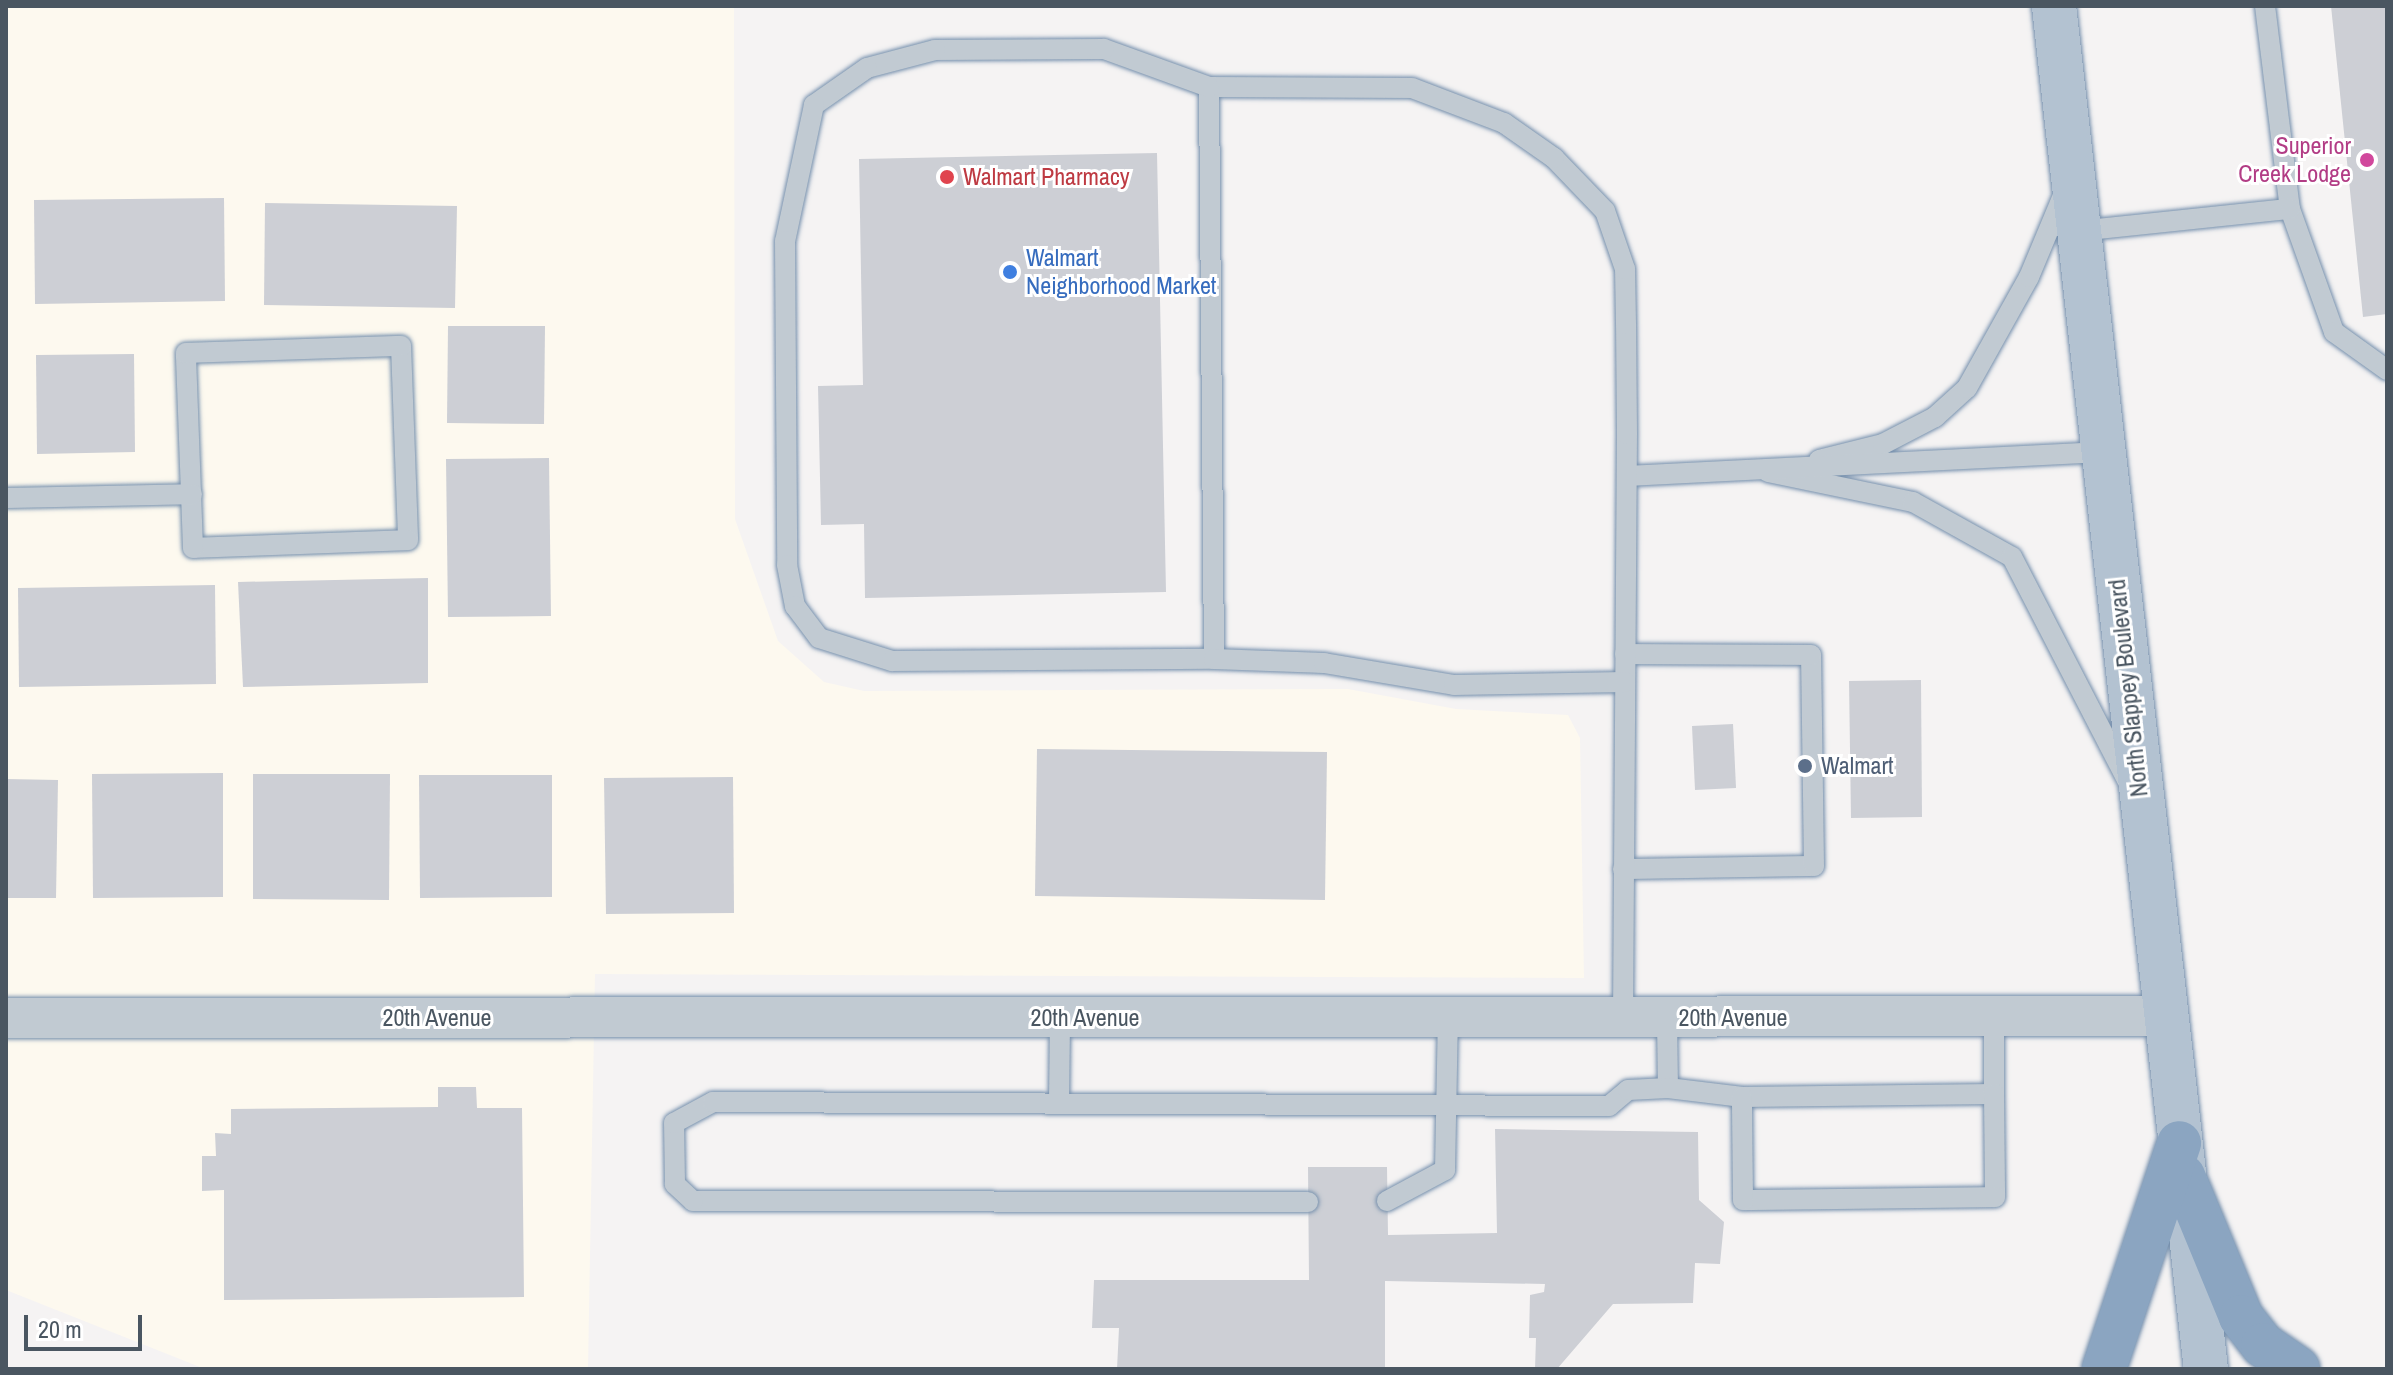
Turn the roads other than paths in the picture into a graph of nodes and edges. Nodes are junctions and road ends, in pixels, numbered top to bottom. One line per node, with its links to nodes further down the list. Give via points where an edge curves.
1 (2054, 6): 4 (main road, North Slappey Boulevard)
2 (2265, 6): 5 (lane)
3 (1209, 87): 10 (lane, via 1412,88 1504,123 1554,158 1605,211 1625,269); 14 (lane); 14 (lane, via 1104,49 935,50 867,68 814,105 785,241 787,565 795,606 819,638 855,655)
4 (2073, 171): 6 (main road, North Slappey Boulevard); 9 (lane, via 2029,277 1967,388 1935,417 1883,444)
5 (2290, 209): 6 (lane); 7 (lane, via 2334,332)
6 (2079, 231): 8 (main road, North Slappey Boulevard)
7 (2387, 370)
8 (2102, 452): 9 (lane); 16 (main road, North Slappey Boulevard)
9 (1768, 472): 10 (lane); 16 (lane, via 1913,502 2012,557)
10 (1627, 476): 13 (lane)
11 (192, 494): 11 (lane, via 186,353 401,346 408,540 193,548); 12 (lane)
12 (6, 498)
13 (1625, 654): 15 (lane); 17 (lane, via 1811,655 1814,866)
14 (1214, 659): 15 (lane, via 1324,663 1454,685)
15 (1625, 682): 17 (lane)
16 (2141, 807): 18 (main road, North Slappey Boulevard)
17 (1623, 869): 22 (lane)
18 (2164, 1016): 24 (street, 20th Avenue); 30 (main road, North Slappey Boulevard)
19 (1448, 1017): 21 (street, 20th Avenue); 22 (street, 20th Avenue); 29 (lane)
20 (6, 1018): 21 (street, 20th Avenue)
21 (1060, 1018): 28 (lane)
22 (1623, 1018): 23 (street, 20th Avenue)
23 (1667, 1018): 24 (street, 20th Avenue); 25 (lane)
24 (1994, 1018): 26 (lane)
25 (1668, 1088): 27 (lane); 29 (lane, via 1628,1090 1609,1106)
26 (1994, 1094): 27 (lane); 27 (lane, via 1995,1197 1743,1200)
27 (1742, 1097)
28 (1059, 1103): 29 (lane); 32 (lane, via 713,1102 674,1123 675,1184 693,1201)
29 (1446, 1105): 31 (lane, via 1445,1170)
30 (2181, 1160): 33 (highway); 34 (main road, North Slappey Boulevard); 35 (highway, via 2241,1317 2263,1345)
31 (1387, 1201)
32 (1308, 1202)
33 (2104, 1369)
34 (2206, 1369)
35 (2298, 1369)

